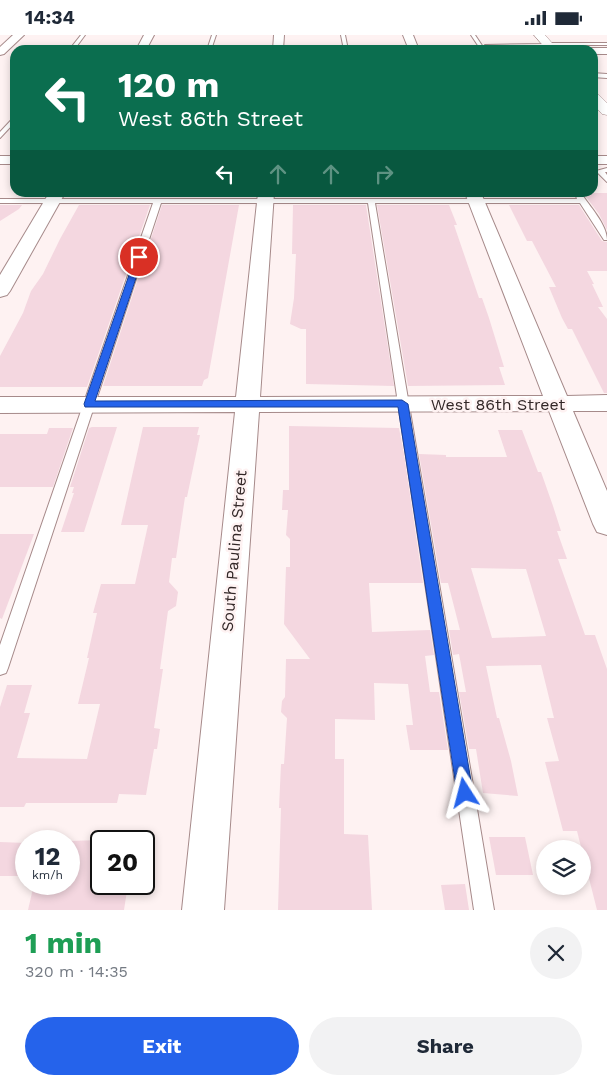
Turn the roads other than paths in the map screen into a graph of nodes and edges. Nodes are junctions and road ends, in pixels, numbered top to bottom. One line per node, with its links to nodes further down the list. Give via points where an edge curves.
1 (19, 35): 10 (street)
2 (83, 35): 6 (lane)
3 (473, 35): 7 (lane)
4 (580, 39): 5 (lane)
5 (546, 43): 8 (lane); 9 (lane)
6 (75, 45)
7 (482, 45)
8 (522, 45)
9 (607, 45)
10 (0, 52)
11 (598, 101): 12 (main road)
12 (607, 111)
13 (10, 124): 14 (lane)
14 (0, 136)
15 (607, 170): 16 (lane, via 600,171)
16 (607, 180)
17 (55, 197): 21 (lane); 22 (lane); 26 (street)
18 (265, 197): 22 (lane); 23 (lane); 29 (street, South Paulina Street)
19 (475, 197): 23 (lane); 24 (lane); 31 (street)
20 (580, 197): 24 (lane)
21 (0, 201)
22 (158, 201): 28 (lane)
23 (371, 201): 30 (lane)
24 (583, 201): 25 (lane)
25 (607, 238)
26 (0, 291)
27 (607, 403): 31 (street, West 86th Street)
28 (89, 404): 29 (street, West 86th Street); 32 (street, West 86th Street); 34 (lane)
29 (247, 404): 30 (street, West 86th Street); 35 (street, South Paulina Street)
30 (402, 404): 31 (street, West 86th Street); 36 (lane)
31 (558, 404): 33 (street)
32 (0, 405)
33 (607, 524)
34 (0, 668)
35 (203, 910)
36 (484, 910)

